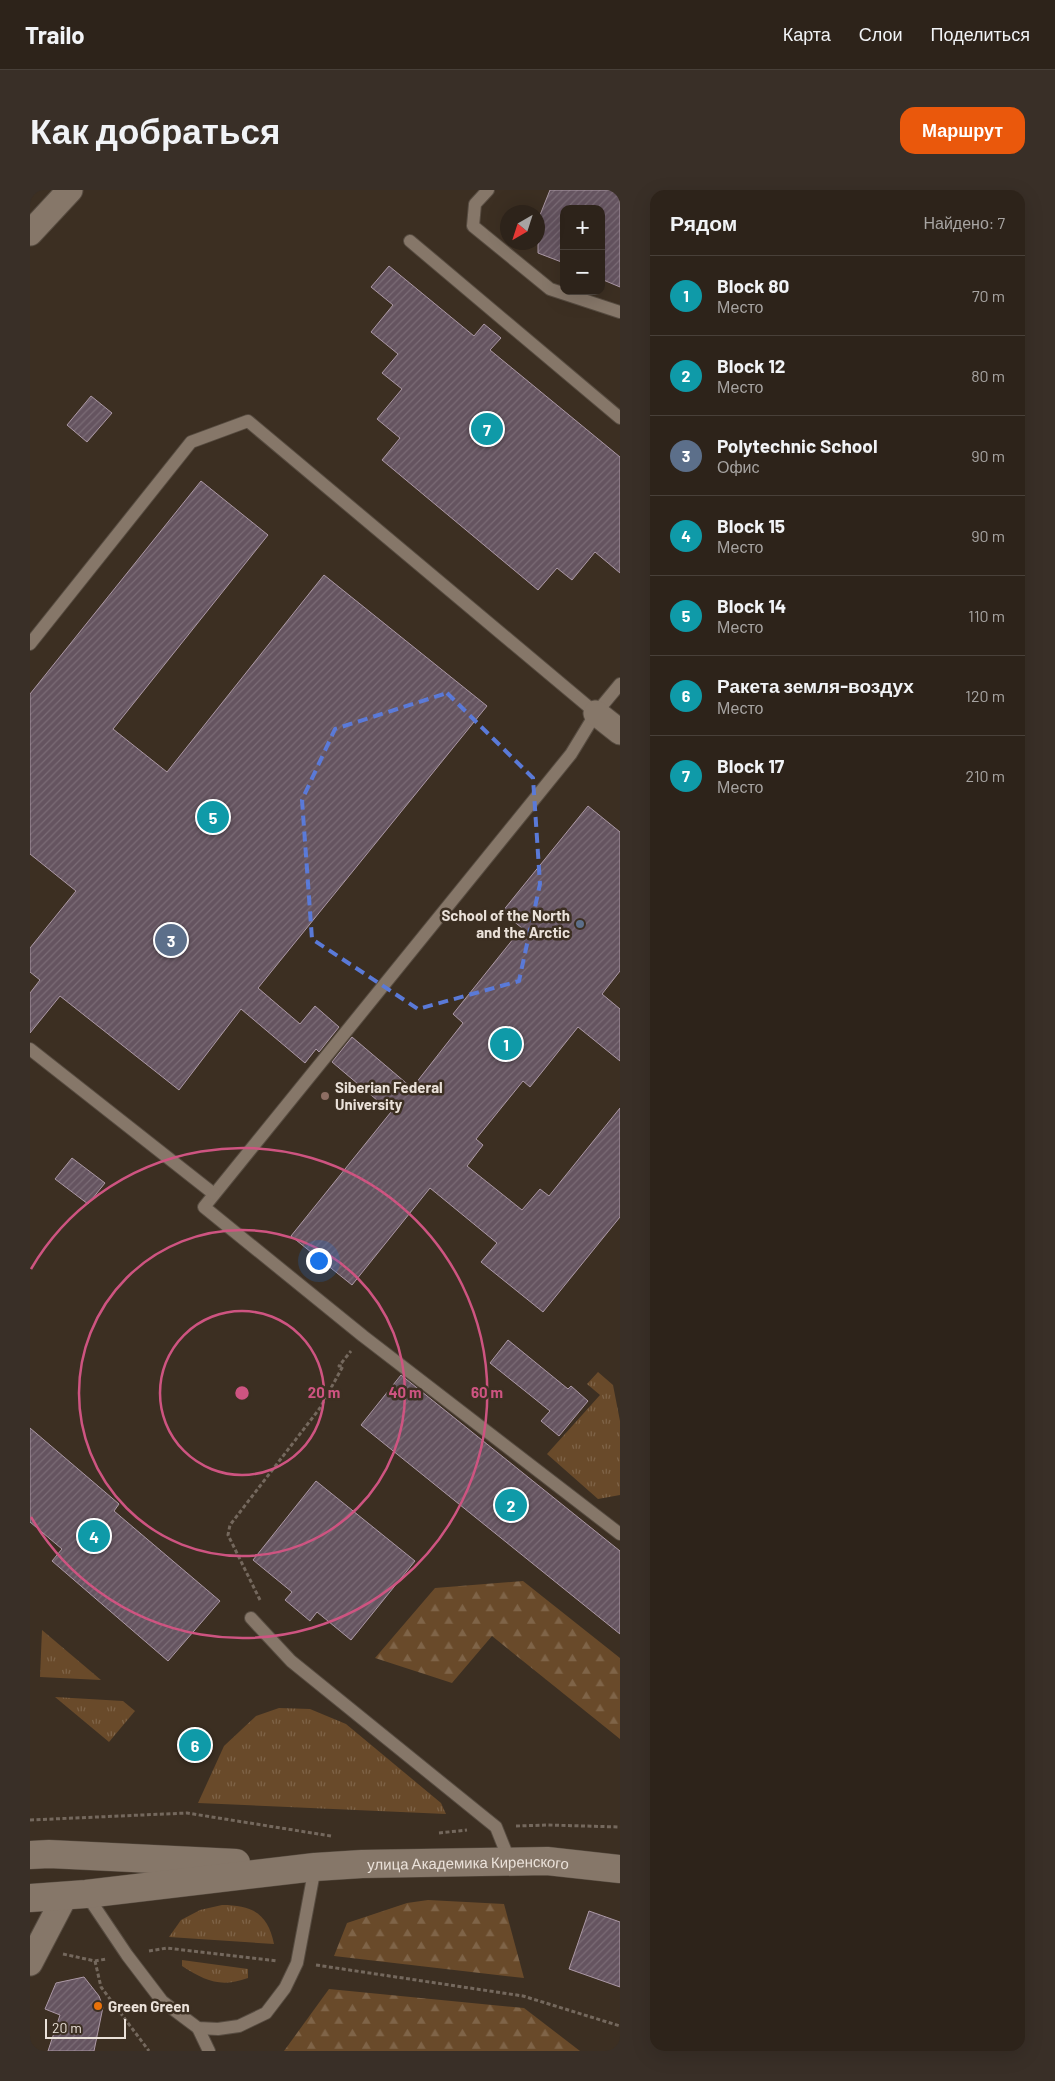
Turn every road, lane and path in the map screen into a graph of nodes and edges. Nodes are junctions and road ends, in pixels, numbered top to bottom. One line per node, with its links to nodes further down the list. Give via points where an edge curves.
1 (70, 190): 3 (street)
2 (488, 190): 5 (lane, via 475,204 473,226 550,289)
3 (30, 233)
4 (410, 241): 6 (lane)
5 (620, 312)
6 (620, 418)
7 (30, 644): 9 (lane, via 191,442 248,421)
8 (620, 684): 9 (lane)
9 (596, 713): 10 (street); 12 (lane, via 571,754)
10 (620, 732)
11 (30, 1049): 12 (lane)
12 (214, 1194): 14 (lane, via 204,1206 363,1336)
13 (352, 1350): 15 (path, via 339,1366 343,1366 320,1408 230,1524 228,1535)
14 (620, 1534)
15 (261, 1602)
16 (251, 1618): 18 (lane, via 290,1661)
17 (30, 1820): 21 (path, via 187,1813)
18 (496, 1827): 19 (path); 20 (path); 23 (lane)
19 (620, 1827)
20 (438, 1833)
21 (331, 1836)
22 (30, 1855): 24 (main road, улица Академика Киренского)
23 (510, 1862): 24 (main road, улица Академика Киренского); 25 (main road, улица Академика Киренского, via 547,1861)
24 (315, 1867): 26 (main road, улица Академика Киренского); 32 (lane)
25 (620, 1869)
26 (76, 1895): 27 (main road, улица Академика Киренского); 29 (lane); 31 (street)
27 (30, 1898)
28 (58, 1953): 30 (path)
29 (127, 1954): 30 (path); 32 (path, via 166,1948); 34 (lane, via 162,2001)
30 (95, 1961): 35 (path, via 101,1987)
31 (30, 1963)
32 (297, 1963): 33 (path, via 523,1996); 34 (lane, via 285,1988 266,2013 239,2026)
33 (620, 2026)
34 (198, 2028): 36 (lane)
35 (149, 2051)
36 (209, 2051)

